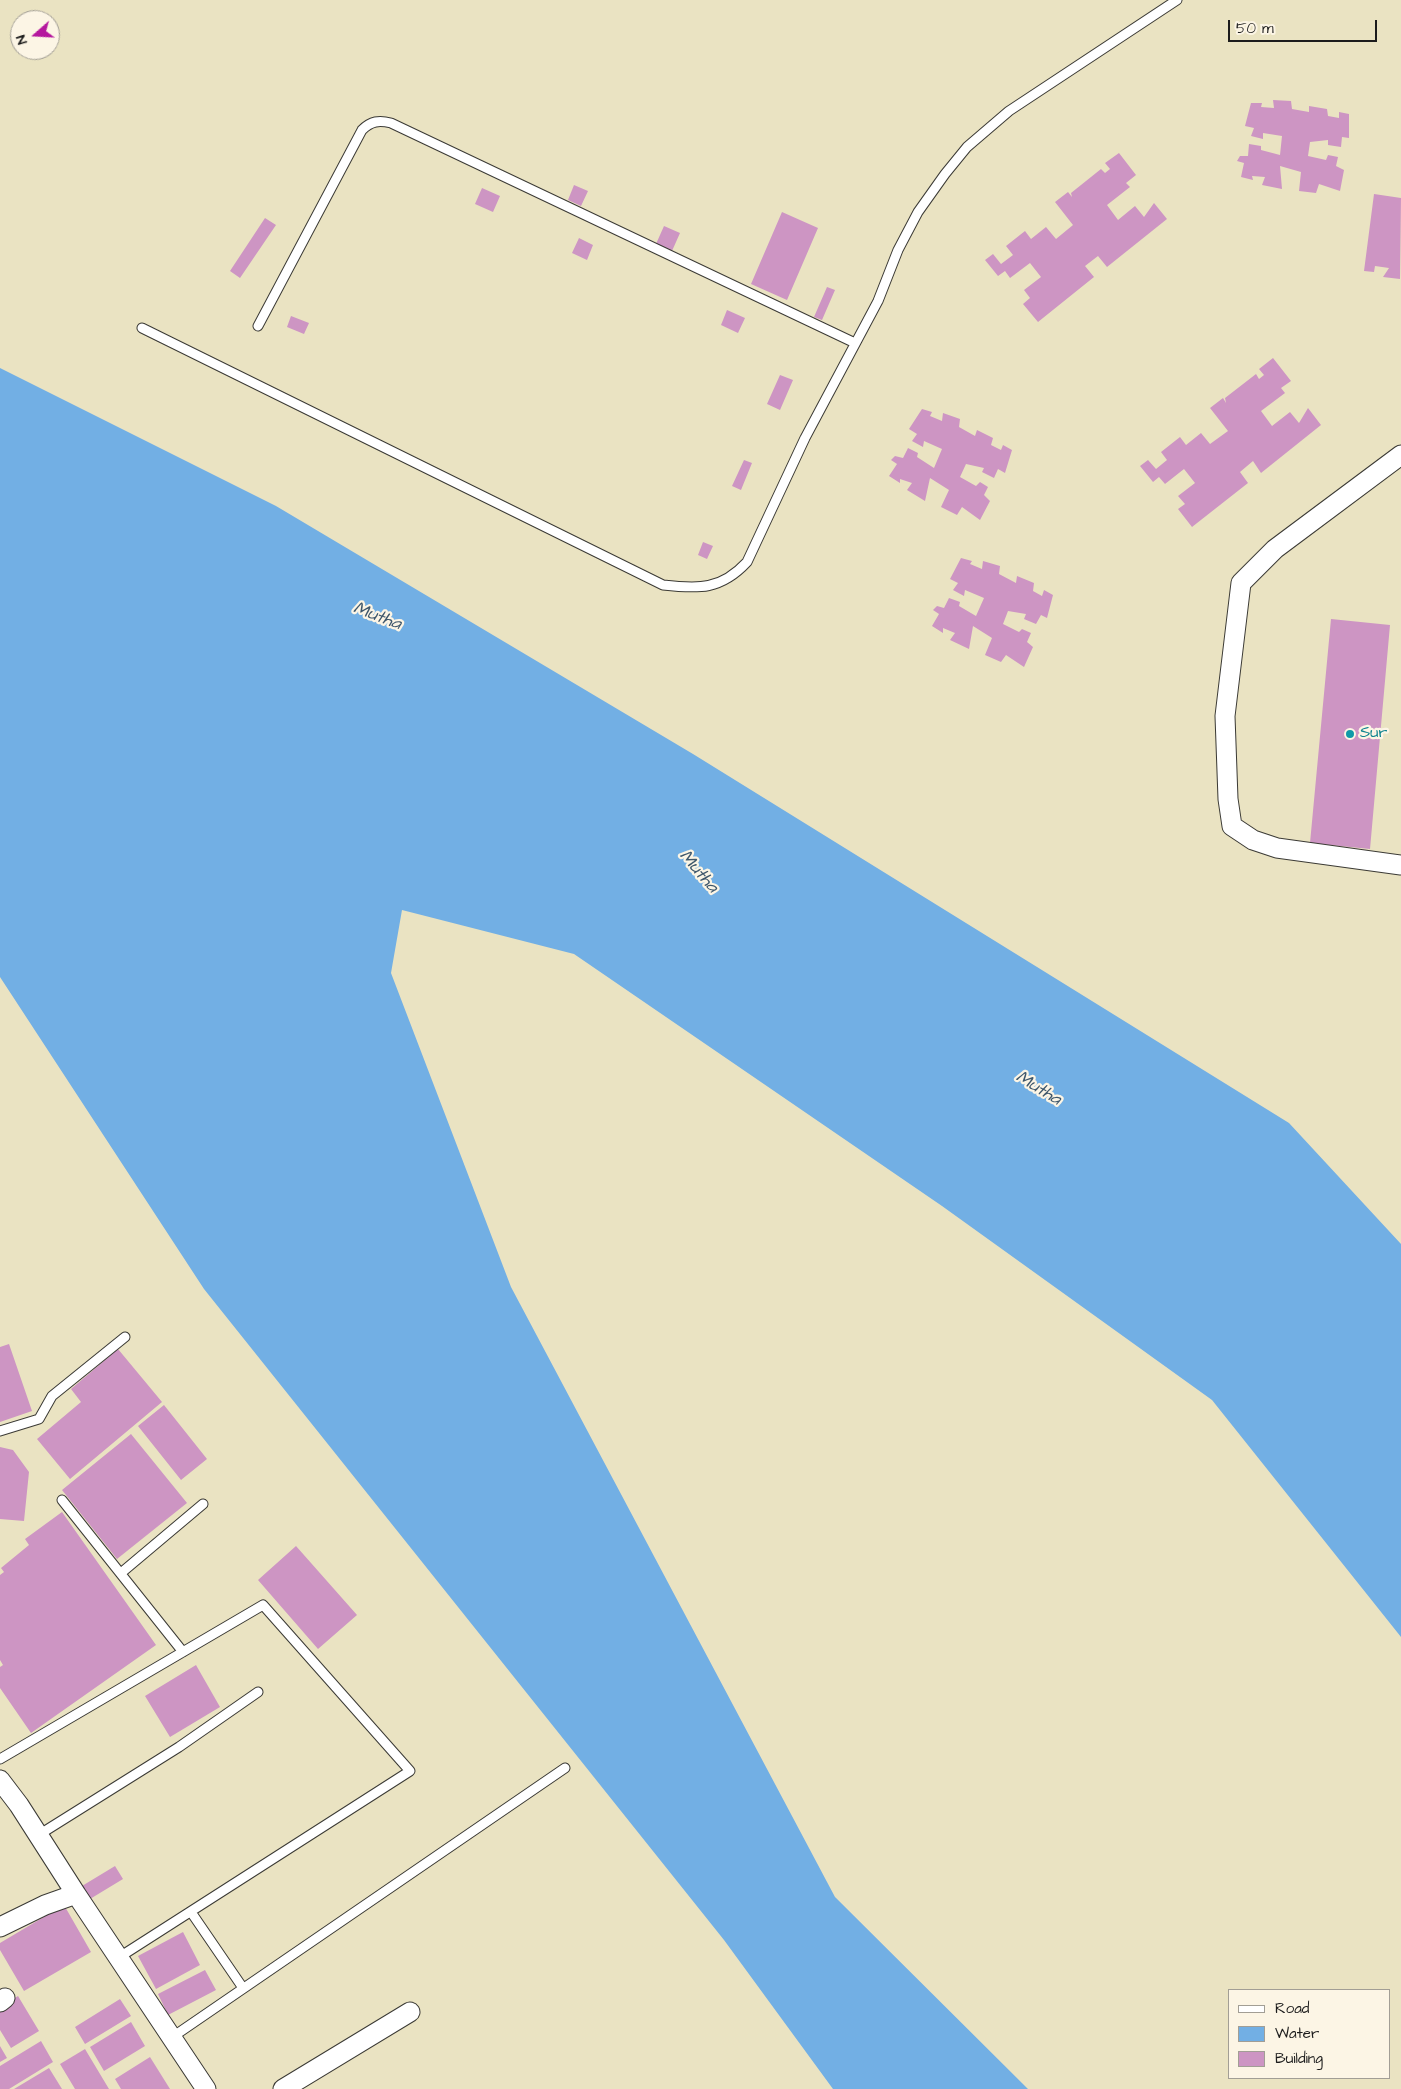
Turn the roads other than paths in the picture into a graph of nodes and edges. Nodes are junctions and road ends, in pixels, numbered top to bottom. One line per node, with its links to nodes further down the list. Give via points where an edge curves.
1 (1177, 0): 4 (lane, via 1009,111 967,147 918,212)
2 (258, 326): 4 (lane, via 362,130 382,121)
3 (142, 328): 4 (lane, via 663,585 692,588 716,585 747,562 805,438)
4 (855, 344)
5 (1401, 455): 6 (street, via 1275,549 1241,583 1225,716 1232,826 1253,840 1276,848)
6 (1401, 865)
7 (126, 1337): 8 (lane, via 52,1396 39,1419)
8 (0, 1431)
9 (62, 1500): 11 (lane)
10 (204, 1504): 11 (lane)
11 (121, 1573): 12 (lane)
12 (183, 1652): 14 (lane); 19 (lane, via 263,1605 410,1771)
13 (258, 1692): 17 (lane, via 179,1747)
14 (0, 1759)
15 (565, 1768): 22 (lane)
16 (0, 1780): 17 (street)
17 (37, 1836): 18 (street)
18 (76, 1894): 20 (street, via 45,1904); 21 (street)
19 (191, 1912): 21 (lane); 22 (lane)
20 (0, 1927)
21 (118, 1958): 24 (street)
22 (243, 1988): 24 (lane)
23 (410, 2012): 26 (street)
24 (171, 2038): 25 (street)
25 (206, 2089)
26 (283, 2089)

